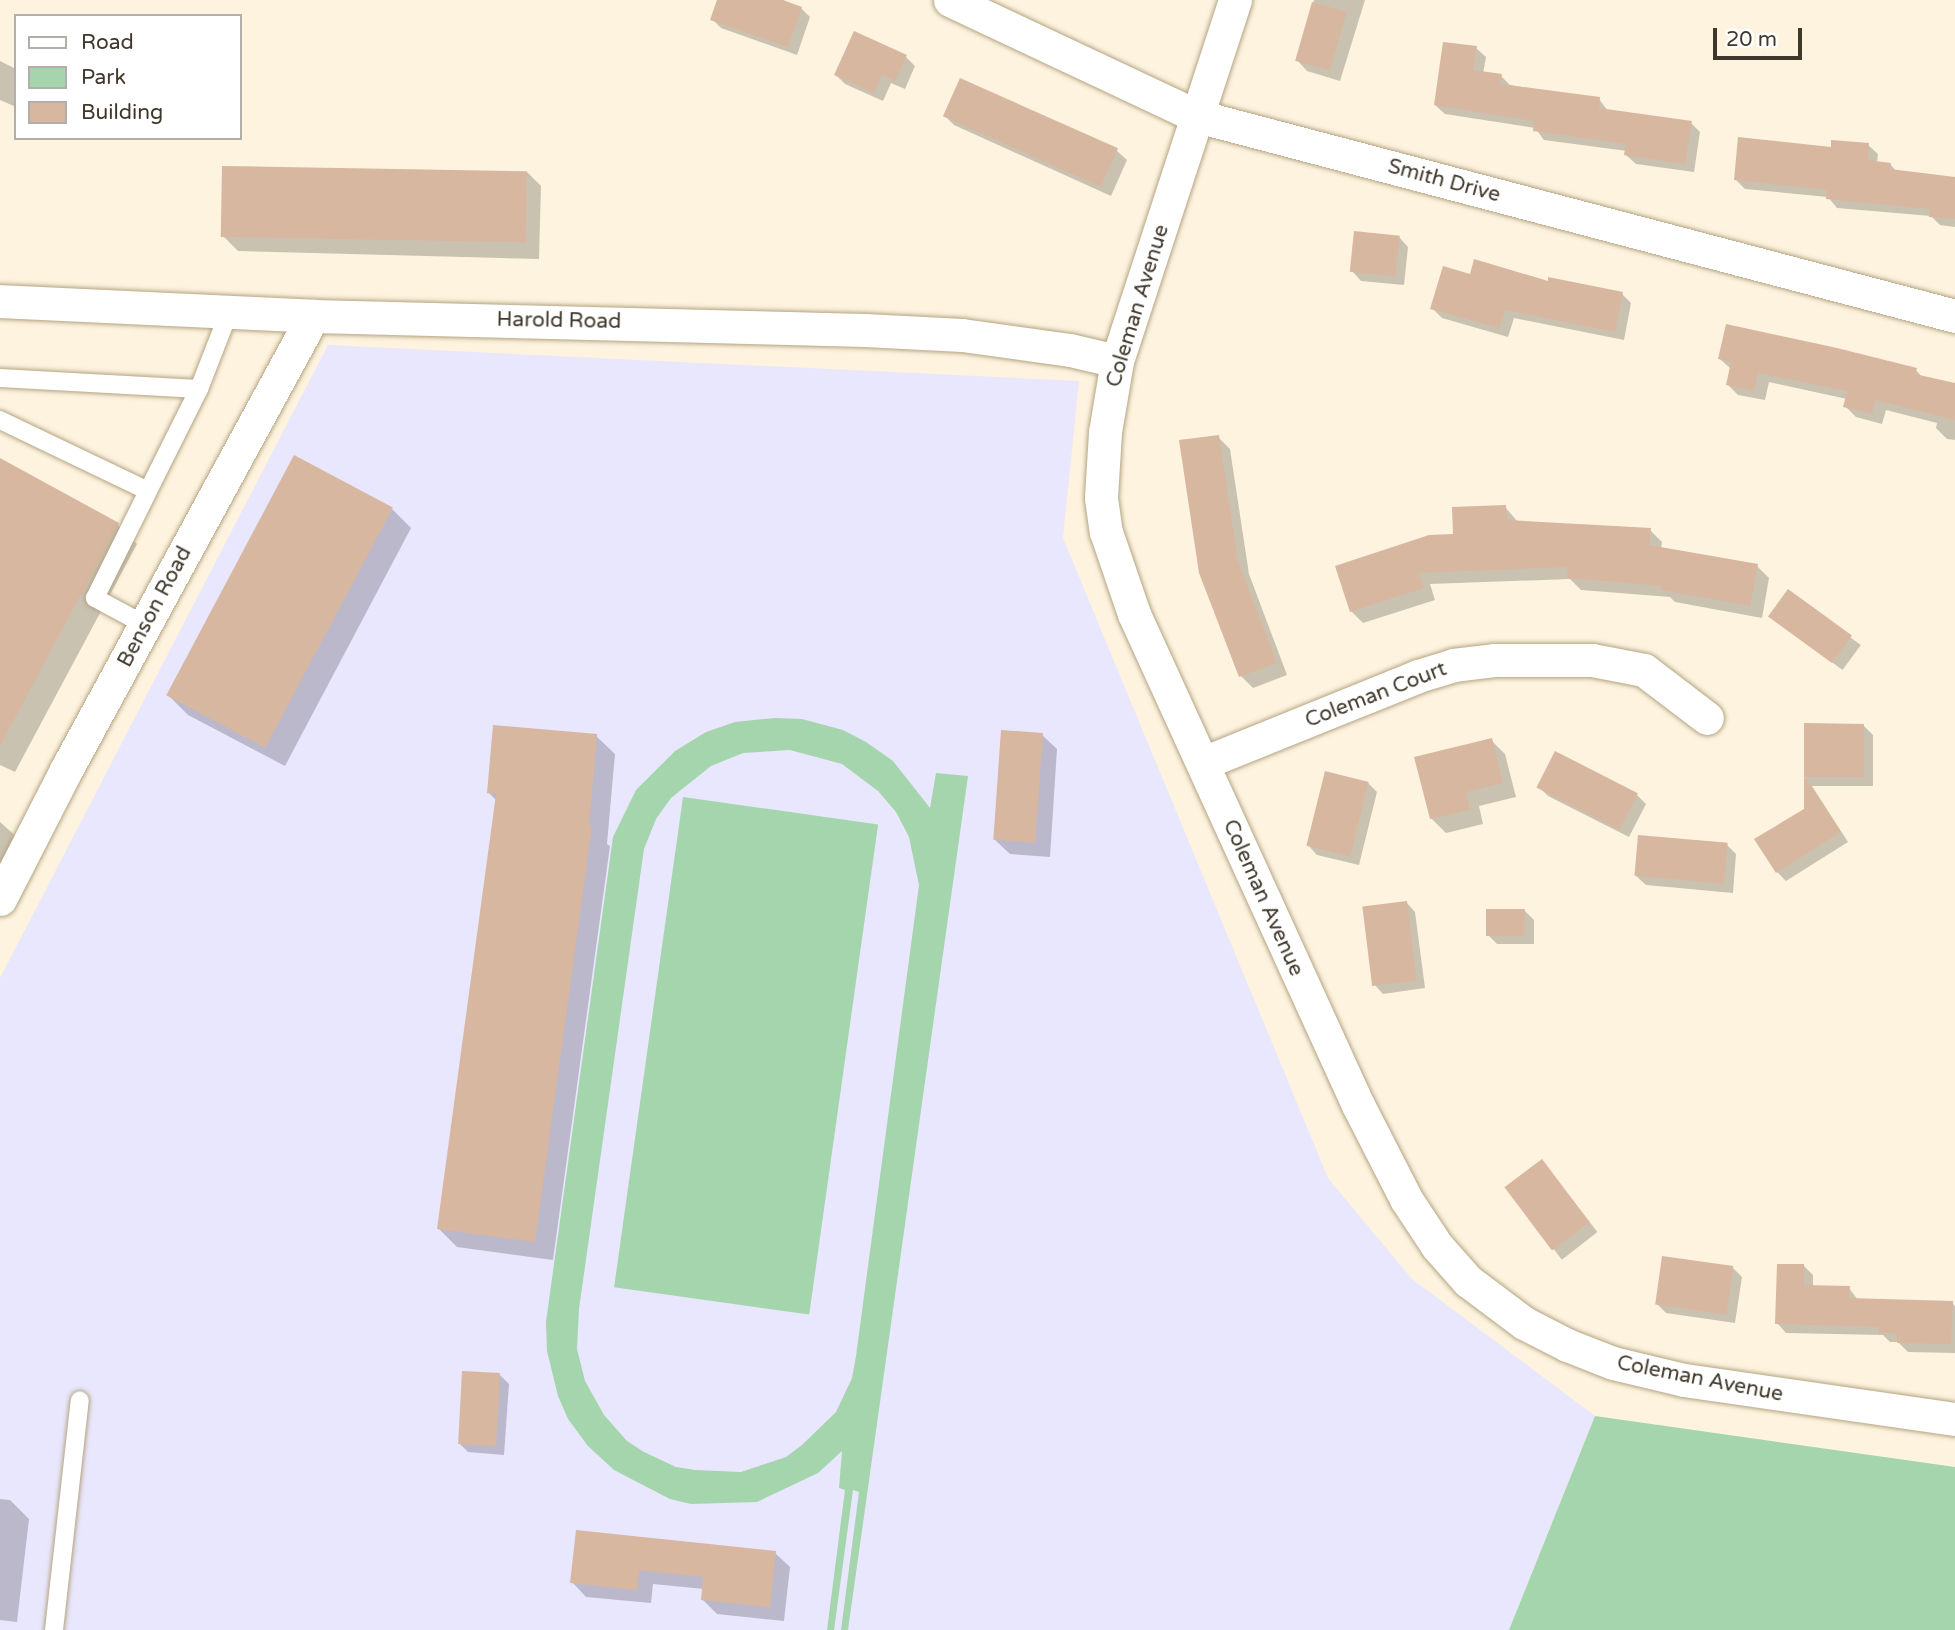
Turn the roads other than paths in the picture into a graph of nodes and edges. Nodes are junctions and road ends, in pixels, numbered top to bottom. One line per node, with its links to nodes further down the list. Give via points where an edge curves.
1 (950, 0): 3 (street, Smith Drive)
2 (1235, 0): 3 (street, Coleman Avenue)
3 (1197, 116): 7 (street, Smith Drive); 8 (street, Coleman Avenue)
4 (0, 301): 5 (street, Harold Road)
5 (229, 312): 6 (street, Harold Road); 10 (lane)
6 (313, 316): 8 (street, Harold Road, via 934,334 1034,344); 13 (street, Benson Road)
7 (1955, 316)
8 (1117, 361): 15 (street, Coleman Avenue, via 1102,467 1106,532 1133,614)
9 (0, 377): 10 (lane)
10 (199, 389): 12 (lane)
11 (0, 420): 12 (lane)
12 (148, 491): 13 (lane, via 95,598)
13 (145, 625): 16 (street, Benson Road)
14 (1707, 718): 15 (street, Coleman Court, via 1644,670 1592,660 1494,660 1453,665 1418,676)
15 (1203, 763): 18 (street, Coleman Avenue, via 1358,1105 1406,1199 1437,1246 1468,1281 1524,1323 1613,1363 1697,1383)
16 (0, 900)
17 (80, 1400): 19 (lane)
18 (1955, 1419)
19 (54, 1630)

